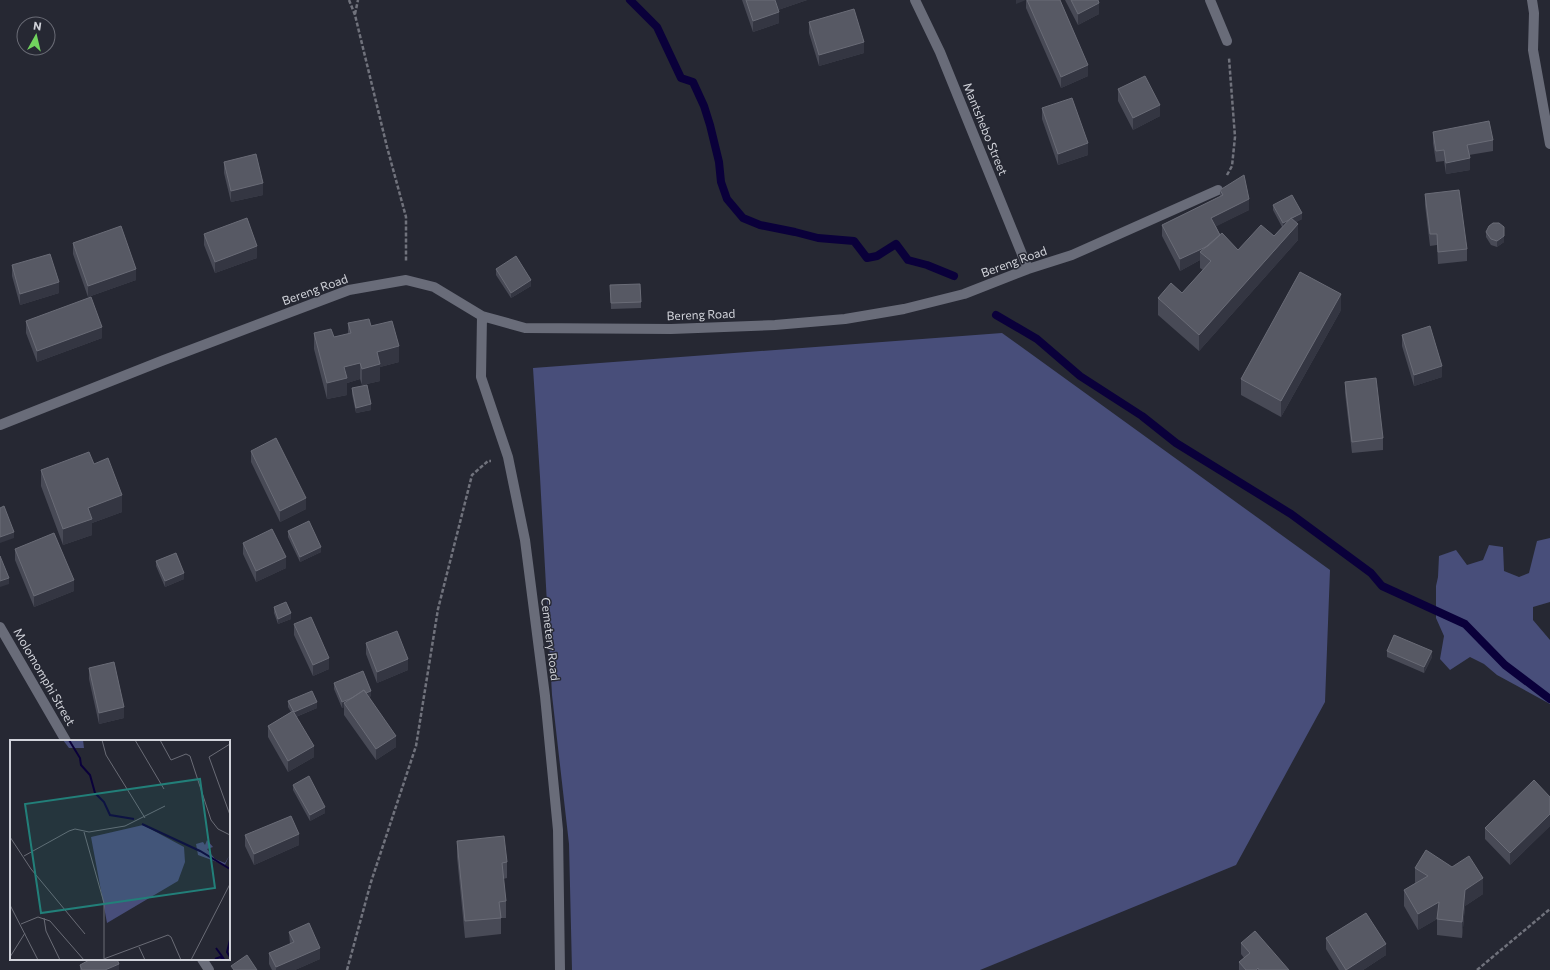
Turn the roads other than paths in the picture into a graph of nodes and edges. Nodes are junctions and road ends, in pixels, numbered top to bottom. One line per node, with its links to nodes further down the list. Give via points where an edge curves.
1 (915, 0): 7 (street, Mantshebo Street, via 940,52)
2 (1210, 0): 4 (street)
3 (1532, 0): 5 (street, via 1533,50)
4 (1228, 41)
5 (1550, 144)
6 (1218, 190): 7 (street, Bereng Road, via 1072,255)
7 (1028, 269): 8 (street, Bereng Road, via 964,294 904,309 845,319 671,329 525,328)
8 (482, 316): 9 (street, Bereng Road, via 434,287 406,280 349,290); 14 (street, Cemetery Road, via 481,377 508,457 525,540 544,696 558,830)
9 (0, 425)
10 (0, 627): 11 (street, Molomomphi Street)
11 (65, 740)
12 (203, 960): 13 (street)
13 (209, 970)
14 (560, 970)

